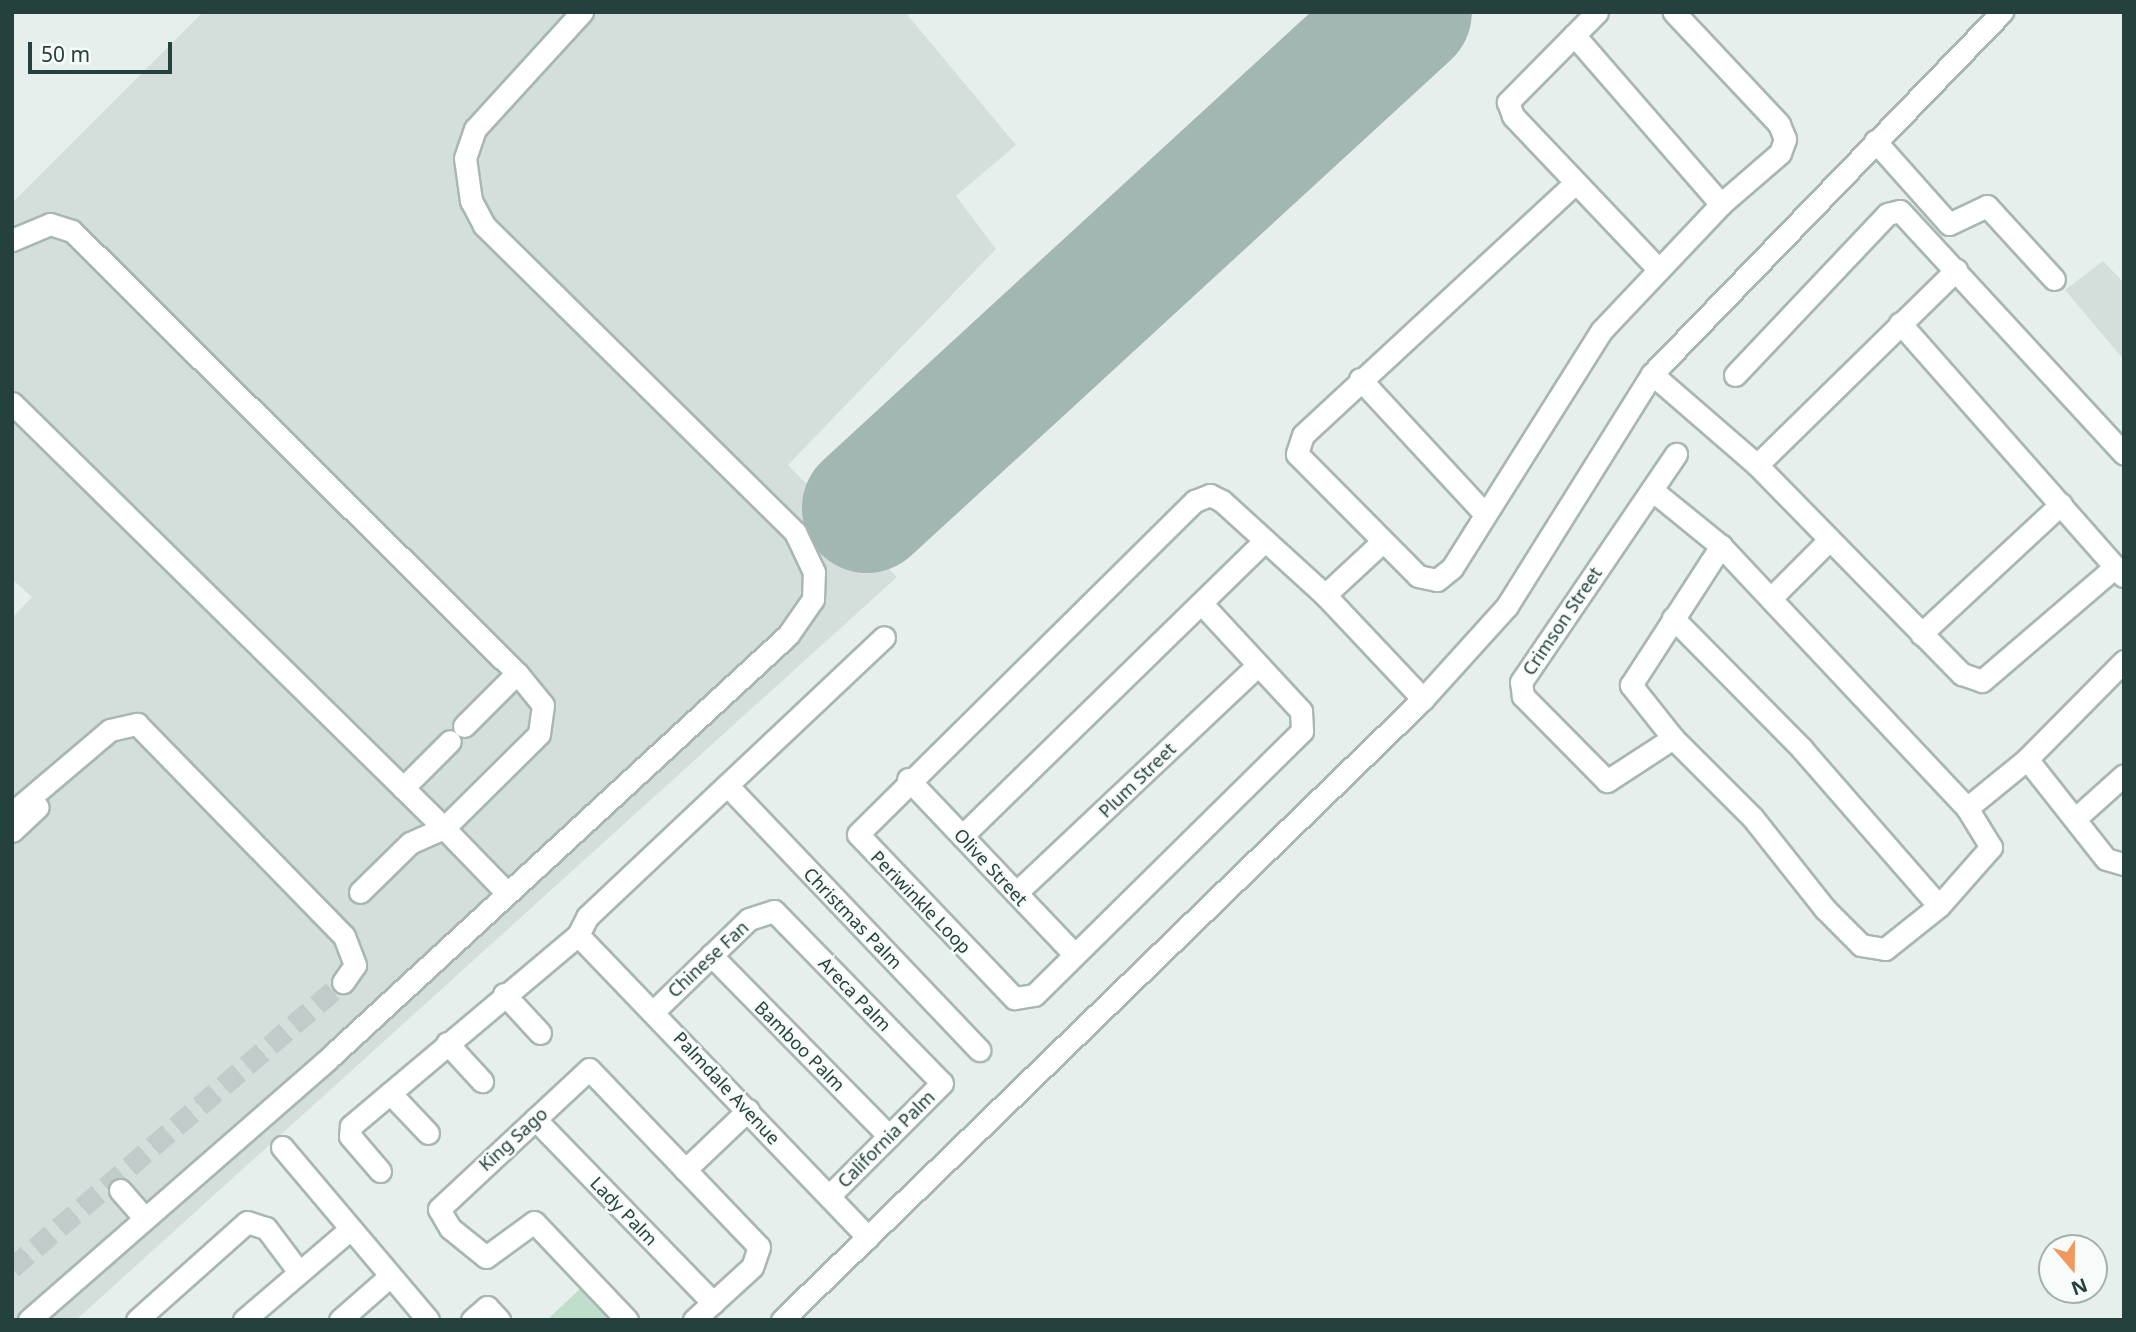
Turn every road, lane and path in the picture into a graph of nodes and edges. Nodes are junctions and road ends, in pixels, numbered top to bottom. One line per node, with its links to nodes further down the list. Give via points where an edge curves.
1 (582, 12): 54 (street, via 475,129 464,172 471,201 484,225 795,532 810,558 815,588 788,635)
2 (1597, 12): 5 (street)
3 (1674, 12): 8 (street, via 1779,124 1785,139 1780,153)
4 (2002, 12): 6 (street)
5 (1574, 34): 7 (street, via 1508,102); 8 (street)
6 (1875, 141): 12 (street, via 1949,224 1987,205); 14 (street)
7 (1574, 184): 10 (street); 16 (street)
8 (1721, 204): 10 (street)
9 (12, 240): 37 (street, via 50,225 72,231)
10 (1658, 269): 23 (street, via 1602,330)
11 (1956, 270): 13 (street); 15 (street, via 1900,211 1887,214); 19 (street)
12 (2054, 279)
13 (1900, 323): 20 (street); 22 (street)
14 (1652, 374): 20 (street); 38 (street, via 1507,606)
15 (1735, 375)
16 (1360, 379): 23 (street); 25 (street, via 1303,435 1297,454)
17 (12, 403): 45 (street)
18 (1676, 454): 21 (street, Crimson Street)
19 (2124, 454)
20 (1757, 465): 26 (street)
21 (1652, 490): 27 (street); 39 (street, Crimson Street, via 1521,682 1523,696 1607,781)
22 (2061, 503): 28 (street); 33 (street)
23 (1483, 512): 25 (street, via 1452,568 1437,580 1418,576)
24 (1263, 542): 29 (street); 31 (street); 43 (street, Periwinkle Loop, via 1210,495 1195,501)
25 (1382, 542): 29 (street)
26 (1827, 542): 30 (street); 33 (street)
27 (1721, 546): 30 (street); 32 (street)
28 (2120, 572): 33 (street, via 1982,681 1962,674)
29 (1325, 595): 38 (street)
30 (1773, 596): 46 (street)
31 (1202, 604): 36 (street); 51 (street)
32 (1673, 618): 39 (street, via 1631,685); 56 (street, via 1802,749)
33 (1922, 634)
34 (884, 637): 44 (street)
35 (2124, 661): 41 (street)
36 (1257, 666): 55 (street, Plum Street); 59 (street, Periwinkle Loop, via 1305,721)
37 (516, 673): 45 (street); 49 (street, via 543,705 544,724)
38 (1423, 699): 81 (street)
39 (1673, 738): 56 (street, via 1752,817 1861,945 1885,949)
40 (82, 755): 47 (street); 50 (street, via 64,782); 61 (street, via 117,725 137,724 344,936 355,965)
41 (2027, 759): 46 (street); 48 (street)
42 (2124, 775): 48 (street)
43 (908, 779): 51 (street, Olive Street); 59 (street, Periwinkle Loop, via 862,828 860,840 1014,998 1034,995)
44 (727, 785): 58 (street, via 587,917); 66 (street, Christmas Palm)
45 (403, 788): 49 (street)
46 (1967, 808): 56 (street, via 1992,847)
47 (12, 813)
48 (2076, 818): 52 (street, via 2106,859)
49 (444, 828): 53 (street, via 410,843); 54 (street)
50 (12, 831)
51 (961, 836): 55 (street, Olive Street)
52 (2124, 864)
53 (360, 892)
54 (506, 892): 79 (street)
55 (1016, 893): 59 (street, Olive Street)
56 (1939, 905)
57 (764, 910): 60 (street, Chinese Fan); 68 (street, Areca Palm, via 774,911)
58 (582, 937): 62 (street); 63 (street, Palmdale Avenue)
59 (1074, 954)
60 (711, 955): 63 (street, Chinese Fan); 73 (street, Bamboo Palm)
61 (343, 982)
62 (504, 994): 64 (street); 65 (street)
63 (654, 1011): 70 (street, Palmdale Avenue)
64 (540, 1033)
65 (447, 1043): 67 (street); 69 (street)
66 (979, 1050)
67 (482, 1081)
68 (942, 1083): 73 (street, California Palm)
69 (390, 1093): 72 (street); 76 (street, via 351,1126 350,1136)
70 (748, 1110): 75 (street); 78 (street, Palmdale Avenue)
71 (535, 1119): 75 (street, King Sago, via 589,1069); 84 (street, Lady Palm); 92 (street, King Sago, via 439,1209 450,1228 486,1257 534,1222)
72 (428, 1133)
73 (890, 1136): 78 (street, California Palm)
74 (282, 1147): 80 (street)
75 (685, 1170): 84 (street, via 759,1247 752,1267)
76 (380, 1171)
77 (120, 1190): 79 (street)
78 (829, 1196): 81 (street, Palmdale Avenue)
79 (145, 1219): 85 (street)
80 (349, 1230): 82 (street); 83 (street)
81 (868, 1237): 94 (street)
82 (299, 1272): 86 (street, via 266,1228 247,1222); 87 (street)
83 (389, 1277): 88 (street); 89 (street)
84 (713, 1303): 93 (street)
85 (29, 1320)
86 (137, 1320)
87 (244, 1320)
88 (340, 1320)
89 (428, 1320)
90 (471, 1320): 91 (street, via 487,1307)
91 (499, 1320)
92 (627, 1320)
93 (694, 1320)
94 (782, 1320)

